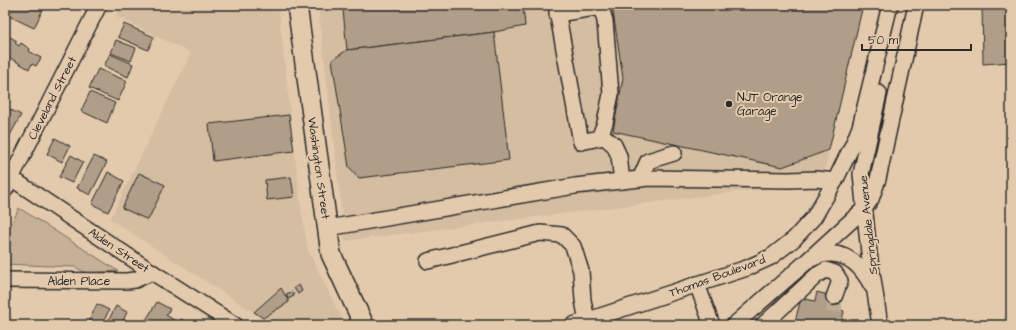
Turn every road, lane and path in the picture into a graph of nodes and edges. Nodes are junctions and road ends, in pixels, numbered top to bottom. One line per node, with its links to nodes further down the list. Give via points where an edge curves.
1 (99, 5): 11 (street, Cleveland Street)
2 (297, 5): 15 (main road, Washington Street)
3 (890, 5): 7 (street, Thomas Boulevard)
4 (916, 5): 14 (street, via 878,179 871,199)
5 (601, 6): 6 (street); 8 (street, via 605,21 611,94 606,123)
6 (556, 10): 8 (street, via 581,142 599,138)
7 (884, 30): 13 (street, Thomas Boulevard, via 860,127); 14 (street, Springdale Avenue, via 884,67 862,174)
8 (601, 134): 12 (street, via 614,145 619,156)
9 (674, 153): 10 (street, via 648,160)
10 (640, 179): 12 (street); 13 (street)
11 (7, 181): 18 (street, Alden Street)
12 (622, 181): 15 (street, via 575,186)
13 (835, 181): 20 (street, Thomas Boulevard, via 804,229 771,257)
14 (864, 209): 17 (street); 21 (street, Springdale Avenue)
15 (328, 228): 25 (main road, Washington Street, via 332,254)
16 (428, 261): 23 (street, via 540,233 562,235 573,246 581,271 583,300)
17 (805, 263): 21 (street, via 818,256 841,254 859,266); 27 (street)
18 (152, 272): 19 (street, Alden Place, via 127,281); 24 (street, Alden Street)
19 (5, 280)
20 (697, 284): 23 (street, Thomas Boulevard); 26 (street)
21 (874, 291): 29 (street, Springdale Avenue)
22 (834, 297): 28 (street, via 840,281 835,273 826,270 817,275)
23 (580, 323)
24 (235, 325)
25 (364, 325)
26 (712, 325)
27 (734, 325)
28 (763, 325)
29 (880, 325)

